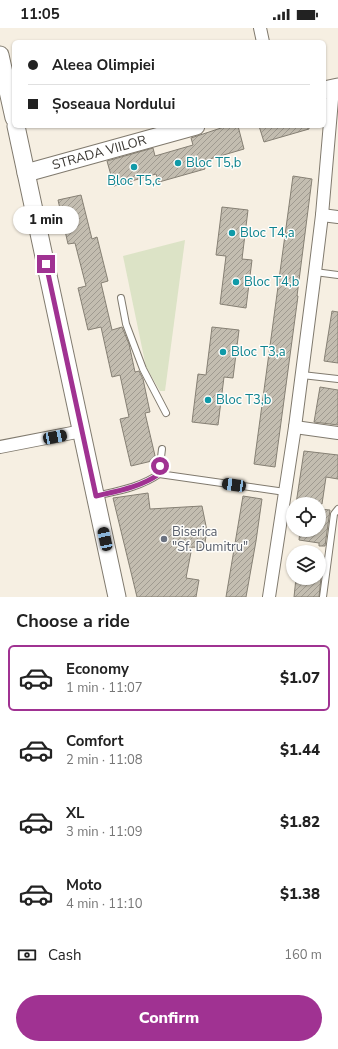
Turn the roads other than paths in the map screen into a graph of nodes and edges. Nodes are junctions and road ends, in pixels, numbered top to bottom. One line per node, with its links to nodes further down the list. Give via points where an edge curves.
1 (260, 28): 2 (street)
2 (263, 40)
3 (0, 55): 5 (street)
4 (332, 88): 9 (street)
5 (12, 109)
6 (16, 128): 8 (street)
7 (189, 128): 8 (street, STRADA VIILOR)
8 (26, 173): 18 (street)
9 (322, 215): 10 (street); 11 (street)
10 (338, 218)
11 (315, 272): 12 (lane); 14 (street)
12 (338, 275)
13 (121, 298): 16 (lane, via 126,324 143,369)
14 (302, 375): 15 (lane); 17 (street)
15 (338, 379)
16 (166, 413)
17 (295, 427): 19 (street); 23 (street)
18 (82, 431): 20 (street); 24 (street)
19 (338, 434)
20 (0, 447)
21 (162, 449): 22 (lane)
22 (159, 474): 23 (lane); 24 (lane, via 135,486)
23 (285, 492): 27 (street)
24 (96, 496): 26 (street)
25 (338, 509): 28 (lane, via 334,514)
26 (117, 597)
27 (269, 597)
28 (322, 597)

